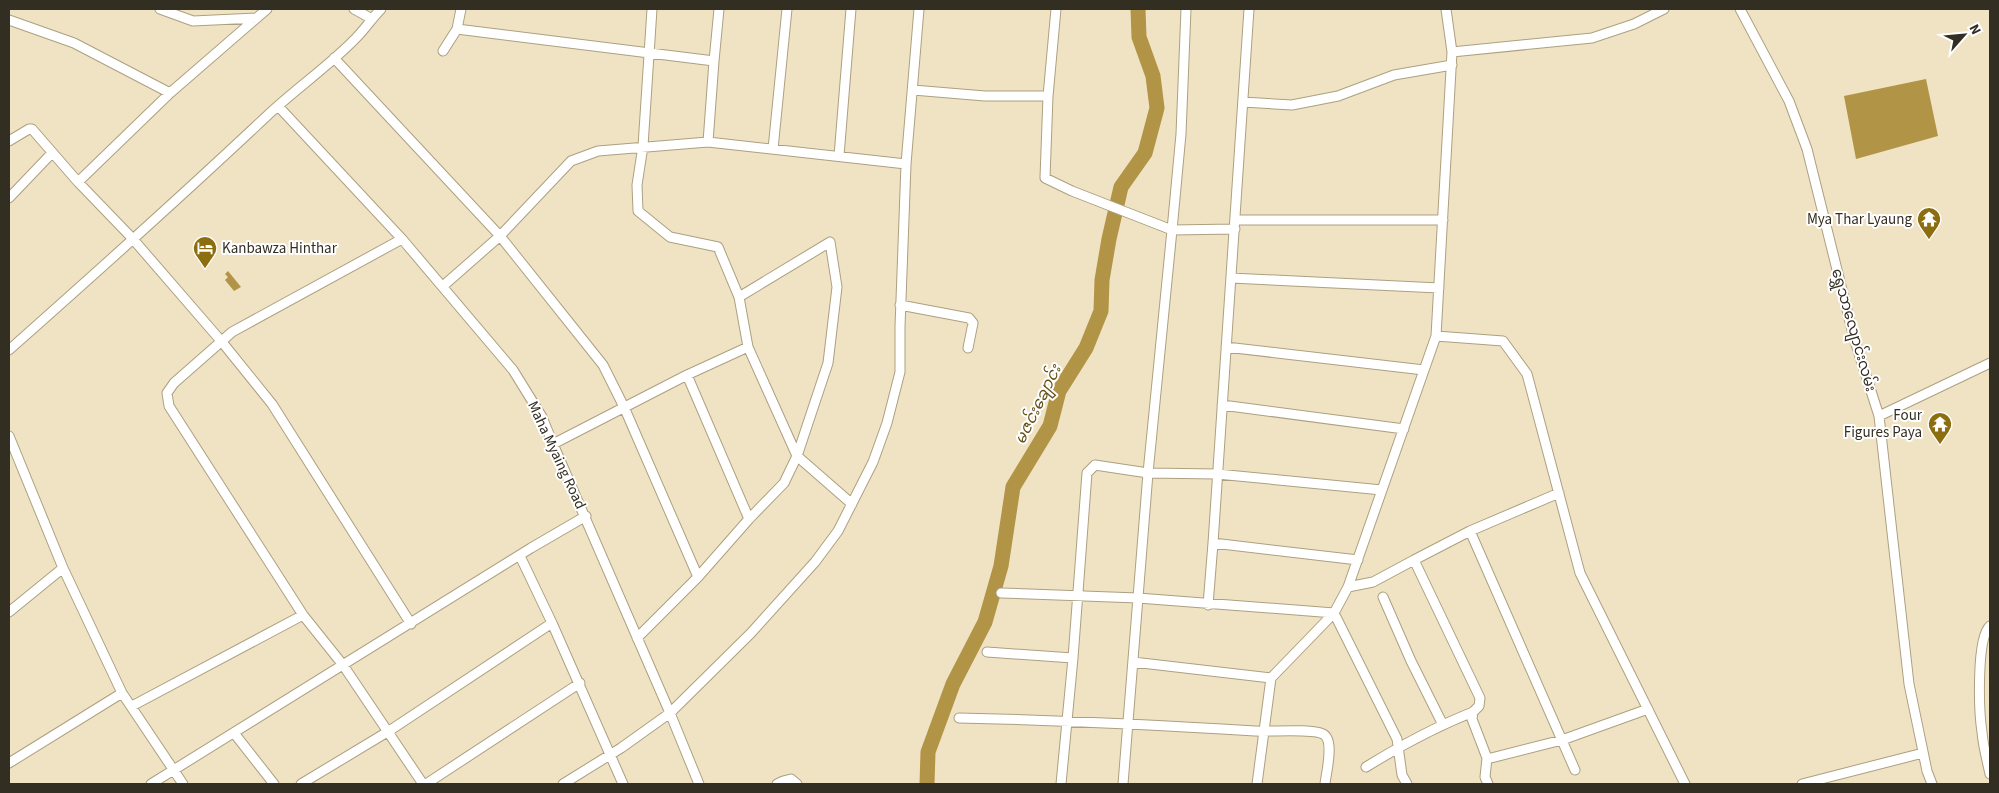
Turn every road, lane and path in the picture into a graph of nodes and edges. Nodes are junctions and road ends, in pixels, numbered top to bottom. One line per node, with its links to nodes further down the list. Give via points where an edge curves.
1 (160, 9): 17 (street, via 193,21)
2 (267, 9): 17 (street)
3 (354, 9): 18 (street)
4 (380, 9): 18 (street)
5 (461, 9): 20 (street)
6 (652, 9): 23 (street)
7 (719, 9): 25 (street)
8 (787, 9): 35 (street)
9 (851, 9): 37 (street)
10 (919, 9): 27 (street)
11 (1056, 9): 29 (street)
12 (1186, 9): 43 (street, via 1182,134)
13 (1249, 9): 30 (street)
14 (1446, 9): 22 (street)
15 (1664, 9): 22 (street, via 1634,24 1592,38)
16 (1740, 9): 63 (street, ရွှေသာလျောင်းလမ်း, via 1788,101 1807,149 1854,338)
17 (256, 18): 28 (street)
18 (372, 19): 24 (street)
19 (9, 20): 28 (street, via 74,43)
20 (457, 29): 21 (street); 23 (street)
21 (443, 51)
22 (1452, 52): 26 (street)
23 (648, 53): 25 (street); 34 (street)
24 (334, 58): 31 (street); 44 (street)
25 (714, 61): 33 (street)
26 (1452, 65): 30 (street, via 1394,75 1338,96 1292,105); 41 (street)
27 (913, 90): 29 (street, via 985,96); 38 (street)
28 (170, 93): 39 (street)
29 (1048, 96): 43 (street, via 1045,178)
30 (1243, 102): 42 (street)
31 (278, 106): 45 (street, via 166,211); 46 (street, Maha Myaing Road)
32 (9, 140): 36 (street, via 32,129)
33 (708, 142): 34 (street); 35 (street)
34 (643, 146): 44 (street, via 598,151 571,161); 50 (street, via 637,185 638,211 670,237 718,247)
35 (773, 149): 37 (street)
36 (52, 153): 39 (street); 40 (street)
37 (839, 156): 38 (street)
38 (906, 164): 51 (street)
39 (78, 182): 45 (street)
40 (9, 198)
41 (1443, 220): 42 (street); 49 (street)
42 (1235, 225): 43 (street); 47 (street)
43 (1172, 230): 68 (street)
44 (500, 236): 48 (street); 62 (street, via 603,365)
45 (132, 238): 53 (street); 57 (street)
46 (402, 239): 48 (street, Maha Myaing Road); 53 (street, via 232,332)
47 (1230, 278): 49 (street); 55 (street)
48 (443, 286): 66 (street, Maha Myaing Road, via 513,370 542,417)
49 (1439, 288): 52 (street)
50 (739, 297): 54 (street); 67 (street, via 830,242 836,287 828,364)
51 (900, 305): 56 (street, via 969,318 973,323); 72 (street, via 900,372 876,454)
52 (1436, 336): 59 (street); 71 (street, via 1503,342 1527,374)
53 (222, 342): 90 (street, via 174,383 168,393 169,406); 92 (street, via 272,404)
54 (748, 347): 60 (street); 67 (street)
55 (1226, 347): 59 (street); 61 (street)
56 (968, 348)
57 (9, 350)
58 (1990, 363): 63 (street)
59 (1424, 370): 64 (street)
60 (687, 375): 62 (street); 74 (street)
61 (1222, 405): 64 (street); 69 (street)
62 (624, 407): 66 (street); 81 (street)
63 (1879, 416): 116 (street, ရွှေသာလျောင်းလမ်း, via 1909,684)
64 (1404, 428): 70 (street)
65 (9, 436): 80 (street)
66 (554, 444): 73 (street, Maha Myaing Road)
67 (798, 456): 72 (street); 74 (street, via 784,483)
68 (1148, 473): 69 (street); 84 (street, via 1095,465 1087,473); 86 (street)
69 (1217, 474): 70 (street); 76 (street)
70 (1382, 490): 78 (street)
71 (1559, 493): 75 (street); 103 (street, via 1580,573)
72 (852, 504): 105 (street, via 838,531 815,562 751,633)
73 (586, 516): 77 (street); 94 (street, Maha Myaing Road)
74 (749, 518): 81 (street)
75 (1470, 531): 79 (street); 113 (street)
76 (1212, 543): 78 (street); 87 (street)
77 (520, 556): 91 (street); 92 (street)
78 (1358, 560): 82 (street)
79 (1414, 560): 82 (street, via 1373,582); 104 (street, via 1480,698 1479,706)
80 (63, 568): 88 (street); 101 (street)
81 (698, 577): 94 (street)
82 (1348, 587): 89 (street)
83 (1001, 593): 84 (street)
84 (1078, 596): 86 (street); 96 (street)
85 (1383, 597): 109 (street, via 1410,661)
86 (1138, 598): 87 (street); 97 (street)
87 (1208, 605): 89 (street)
88 (9, 612)
89 (1334, 613): 99 (street); 114 (street, via 1397,739)
90 (303, 615): 98 (street); 102 (street)
91 (552, 623): 100 (street); 110 (street)
92 (411, 624): 98 (street)
93 (1990, 626): 122 (street, via 1982,650 1979,698)
94 (637, 638): 105 (street, Maha Myaing Road)
95 (987, 652): 96 (street)
96 (1073, 658): 107 (street)
97 (1133, 662): 99 (street); 108 (street)
98 (343, 665): 110 (street); 112 (street)
99 (1271, 678): 111 (street)
100 (580, 684): 115 (street); 128 (street)
101 (122, 693): 102 (street); 118 (street)
102 (132, 706): 121 (street)
103 (1648, 709): 113 (street); 140 (street)
104 (1473, 712): 109 (street); 117 (street, via 1472,718)
105 (670, 713): 115 (street); 131 (street, Maha Myaing Road)
106 (959, 718): 107 (street)
107 (1068, 720): 108 (street); 134 (street)
108 (1128, 724): 111 (street); 135 (street)
109 (1443, 725): 114 (street)
110 (389, 731): 127 (street); 128 (street)
111 (1264, 732): 136 (street); 137 (street, via 1324,734 1329,739 1330,748)
112 (234, 733): 121 (street); 126 (street)
113 (1562, 740): 117 (street); 120 (street)
114 (1398, 747): 119 (street); 138 (street, via 1402,775)
115 (611, 754): 129 (street); 130 (street)
116 (1923, 754): 123 (street); 142 (street, ရွှေသာလျောင်းလမ်း)
117 (1487, 758): 139 (street, via 1485,777)
118 (9, 763)
119 (1366, 767)
120 (1575, 770)
121 (173, 771): 124 (street); 125 (street)
122 (1990, 774)
123 (1829, 781): 141 (street)
124 (151, 784)
125 (183, 784)
126 (274, 784)
127 (301, 784)
128 (424, 784)
129 (564, 784)
130 (623, 784)
131 (698, 784)
132 (777, 784): 133 (street, via 791,780)
133 (797, 784)
134 (1061, 784)
135 (1123, 784)
136 (1257, 784)
137 (1325, 784)
138 (1407, 784)
139 (1488, 784)
140 (1686, 784)
141 (1802, 784)
142 (1932, 784)

